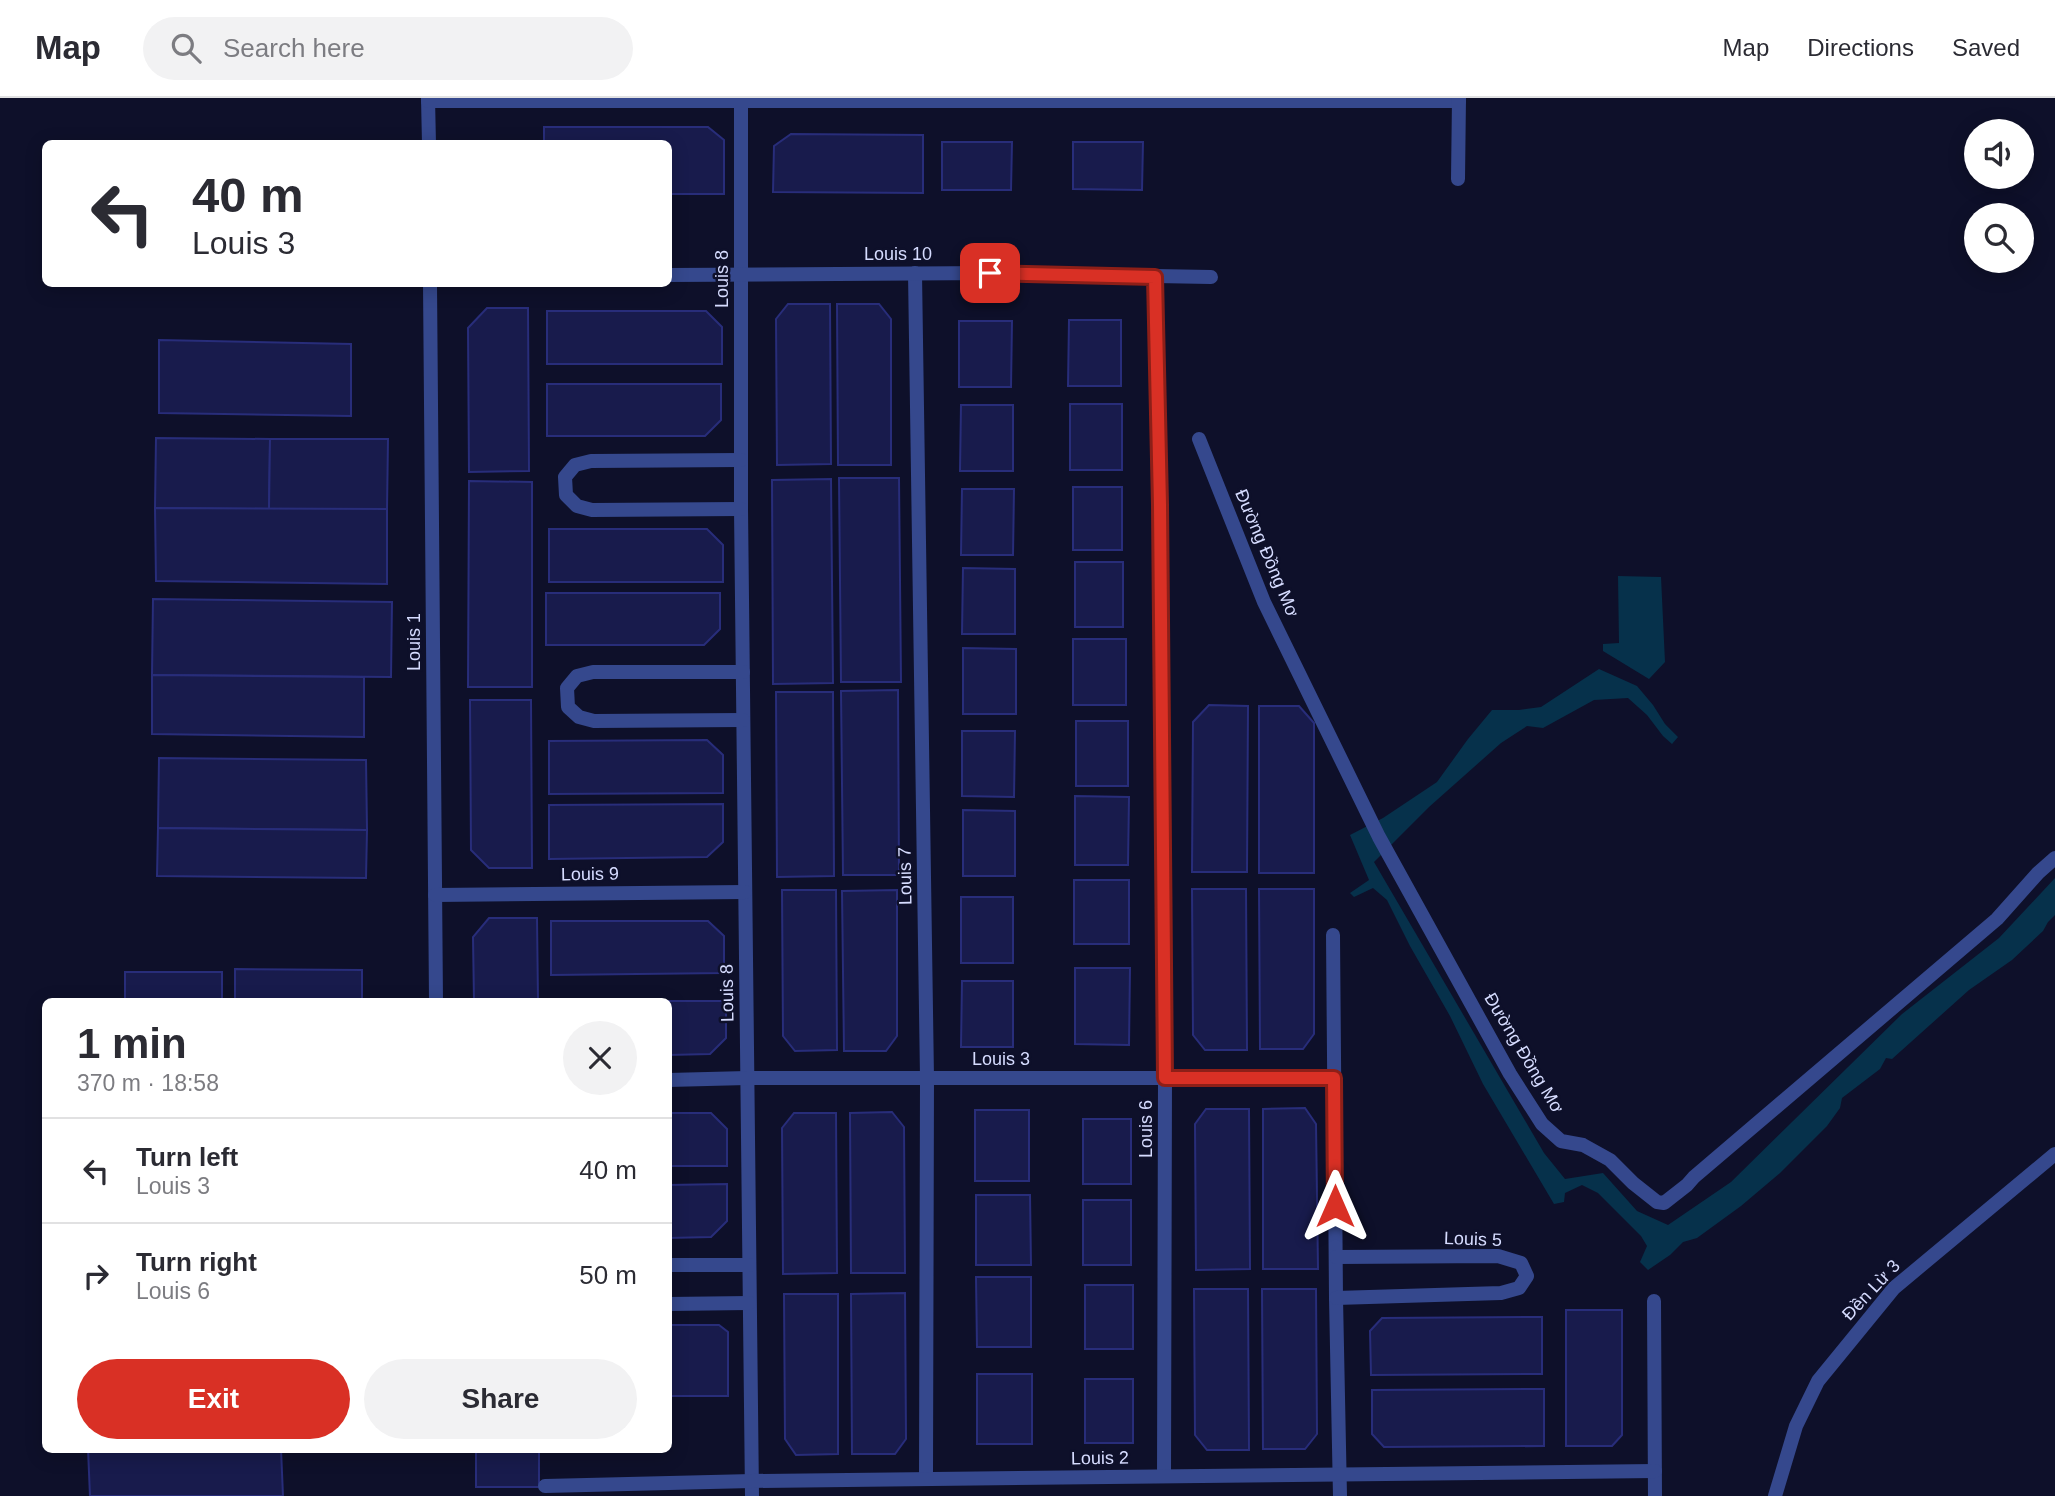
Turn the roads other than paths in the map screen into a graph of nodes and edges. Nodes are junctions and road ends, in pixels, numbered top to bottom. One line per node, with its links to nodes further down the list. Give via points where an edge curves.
1 (741, 99): 2 (street); 3 (street); 7 (street, Louis 8)
2 (1459, 99): 5 (street)
3 (428, 100): 4 (street)
4 (429, 140)
5 (1458, 179)
6 (915, 273): 7 (street, Louis 10); 9 (street, Louis 10); 23 (street, Louis 7)
7 (741, 274): 8 (street, Louis 10); 13 (street, Louis 8)
8 (672, 275)
9 (1155, 277): 10 (street, Louis 10); 24 (street, Louis 6)
10 (1211, 277)
11 (430, 287): 19 (street, Louis 1)
12 (1199, 439): 17 (street, Đường Đồng Mơ, via 1264,602 1378,837 1510,1074 1542,1124 1561,1140 1583,1145 1609,1160 1657,1202 1664,1203 1687,1185 1997,919)
13 (741, 460): 14 (street, Louis 8); 14 (street, via 592,461 575,465 565,477 566,495 577,506 592,510)
14 (741, 509): 15 (street, Louis 8)
15 (743, 672): 16 (street, Louis 8); 16 (street, via 593,672 577,676 567,688 568,707 579,718 594,721)
16 (743, 720): 18 (street, Louis 8)
17 (2055, 858)
18 (745, 892): 19 (street, Louis 9); 22 (street, Louis 8)
19 (435, 895): 21 (street, Louis 1)
20 (1334, 935): 25 (street)
21 (436, 998)
22 (747, 1078): 23 (street, Louis 3); 26 (street, Louis 3); 30 (street, Louis 8)
23 (927, 1078): 24 (street, Louis 3); 38 (street, Louis 7)
24 (1165, 1078): 25 (street, Louis 3); 37 (street, Louis 6)
25 (1334, 1078): 28 (street)
26 (672, 1080)
27 (2055, 1154): 44 (street, Đền Lừ 3, via 1894,1288 1818,1381 1796,1426)
28 (1336, 1257): 31 (street); 31 (street, Louis 5, via 1498,1256 1521,1263 1527,1276 1519,1288 1501,1293)
29 (672, 1265): 30 (street)
30 (749, 1265): 33 (street, Louis 8)
31 (1336, 1298): 36 (street)
32 (1654, 1301): 35 (street)
33 (749, 1303): 34 (street); 39 (street, Louis 8)
34 (672, 1304)
35 (1655, 1471): 36 (street, Louis 2); 43 (street)
36 (1339, 1474): 37 (street, Louis 2); 42 (street)
37 (1164, 1476): 38 (street, Louis 2)
38 (926, 1479): 39 (street, Louis 2)
39 (752, 1481): 40 (street, Louis 2); 41 (street, Louis 8)
40 (545, 1486)
41 (752, 1496)
42 (1339, 1496)
43 (1655, 1496)
44 (1775, 1496)

